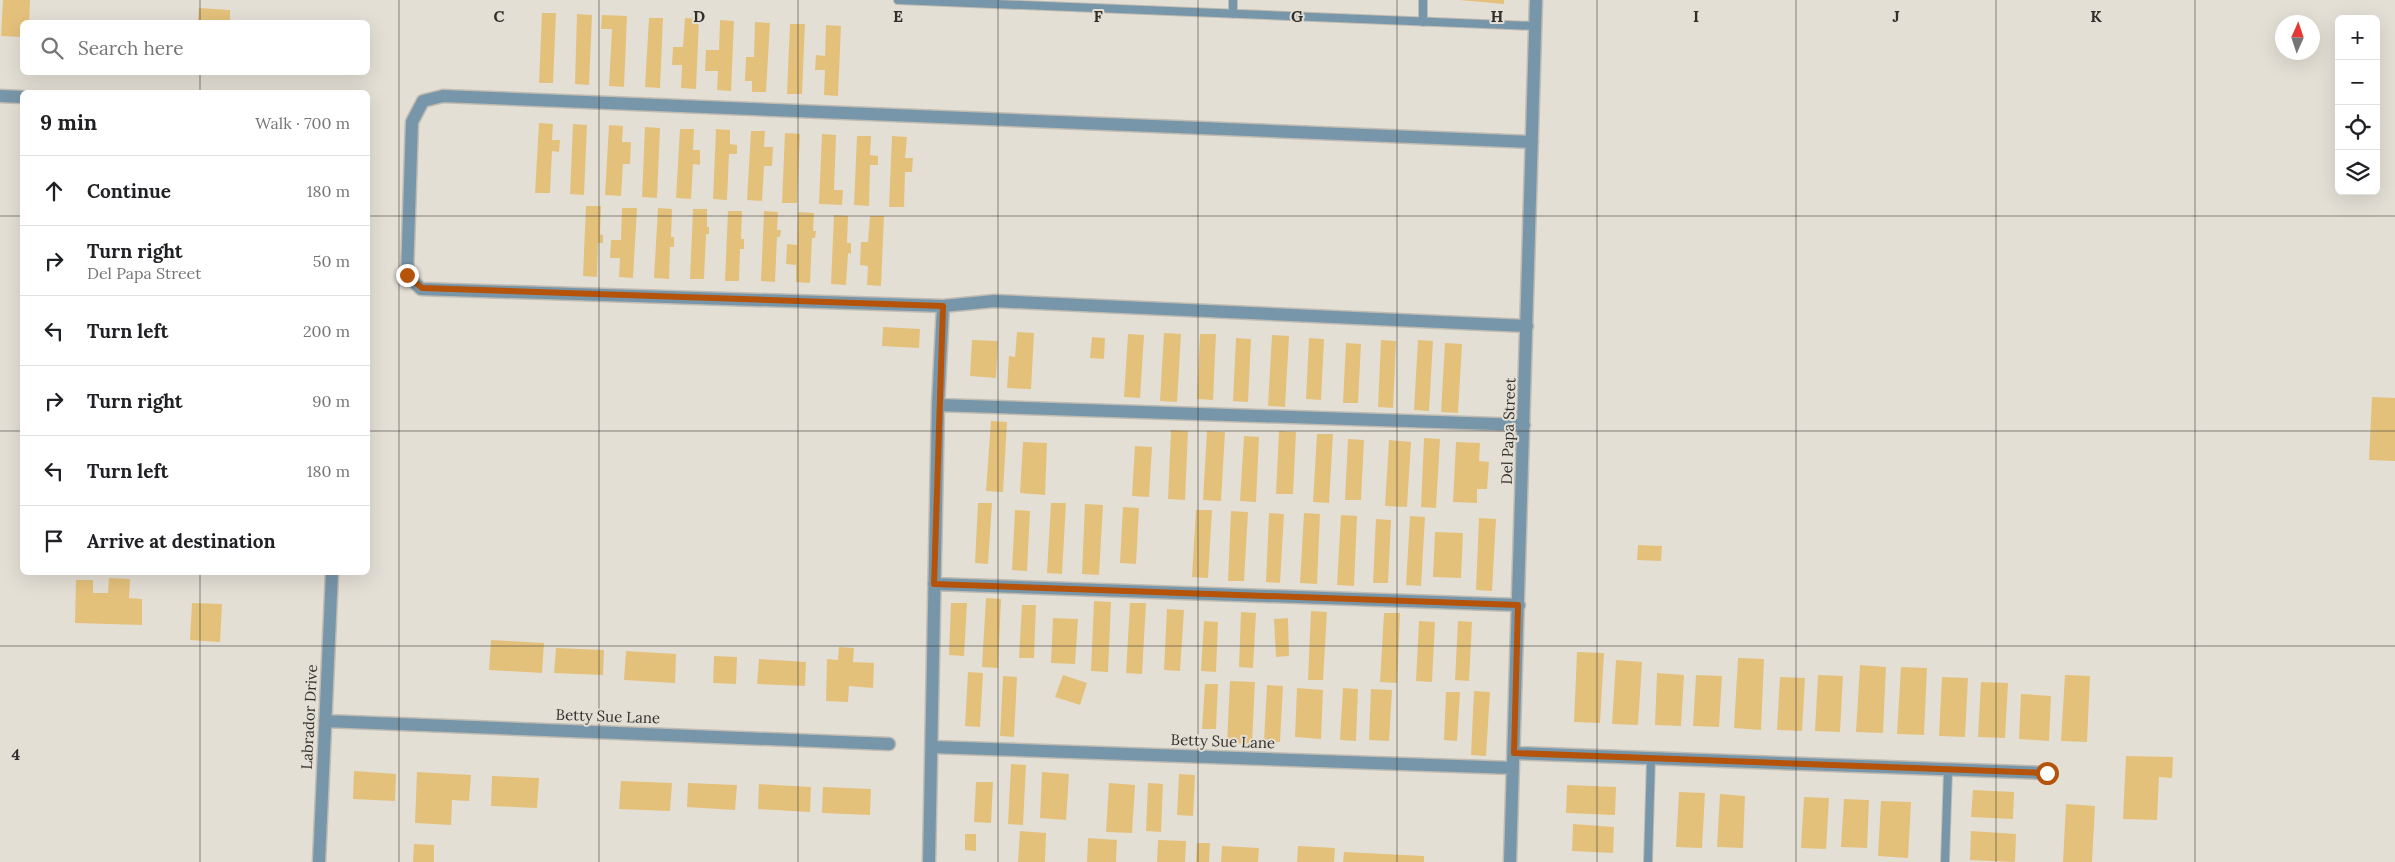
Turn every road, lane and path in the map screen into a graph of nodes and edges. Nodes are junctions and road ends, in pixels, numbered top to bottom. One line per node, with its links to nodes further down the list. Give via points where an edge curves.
1 (898, 0): 5 (lane)
2 (1233, 0): 6 (lane)
3 (1423, 0): 7 (lane)
4 (1536, 0): 8 (street, Del Papa Street)
5 (1044, 3): 6 (lane)
6 (1233, 14): 7 (lane)
7 (1423, 22): 8 (lane)
8 (1535, 26): 11 (street, Del Papa Street)
9 (0, 96): 10 (street)
10 (20, 97)
11 (1532, 142): 12 (street, via 443,96 423,101 412,122 407,275 422,288); 13 (street, Del Papa Street)
12 (943, 306): 13 (street, via 994,301); 14 (street)
13 (1527, 326): 15 (street, Del Papa Street)
14 (938, 405): 15 (street); 17 (street)
15 (1524, 425): 18 (street, Del Papa Street)
16 (332, 575): 19 (street, Labrador Drive)
17 (934, 584): 18 (street); 21 (street)
18 (1518, 605): 22 (street, Del Papa Street)
19 (325, 721): 20 (street, Betty Sue Lane); 27 (street, Labrador Drive)
20 (890, 744)
21 (932, 747): 24 (street, Betty Sue Lane); 28 (street)
22 (1514, 753): 23 (street); 24 (street, Del Papa Street)
23 (1651, 758): 25 (street); 30 (lane)
24 (1514, 768): 29 (street, Del Papa Street)
25 (1948, 771): 26 (street); 31 (lane)
26 (2047, 773)
27 (319, 862)
28 (929, 862)
29 (1510, 862)
30 (1648, 862)
31 (1945, 862)

